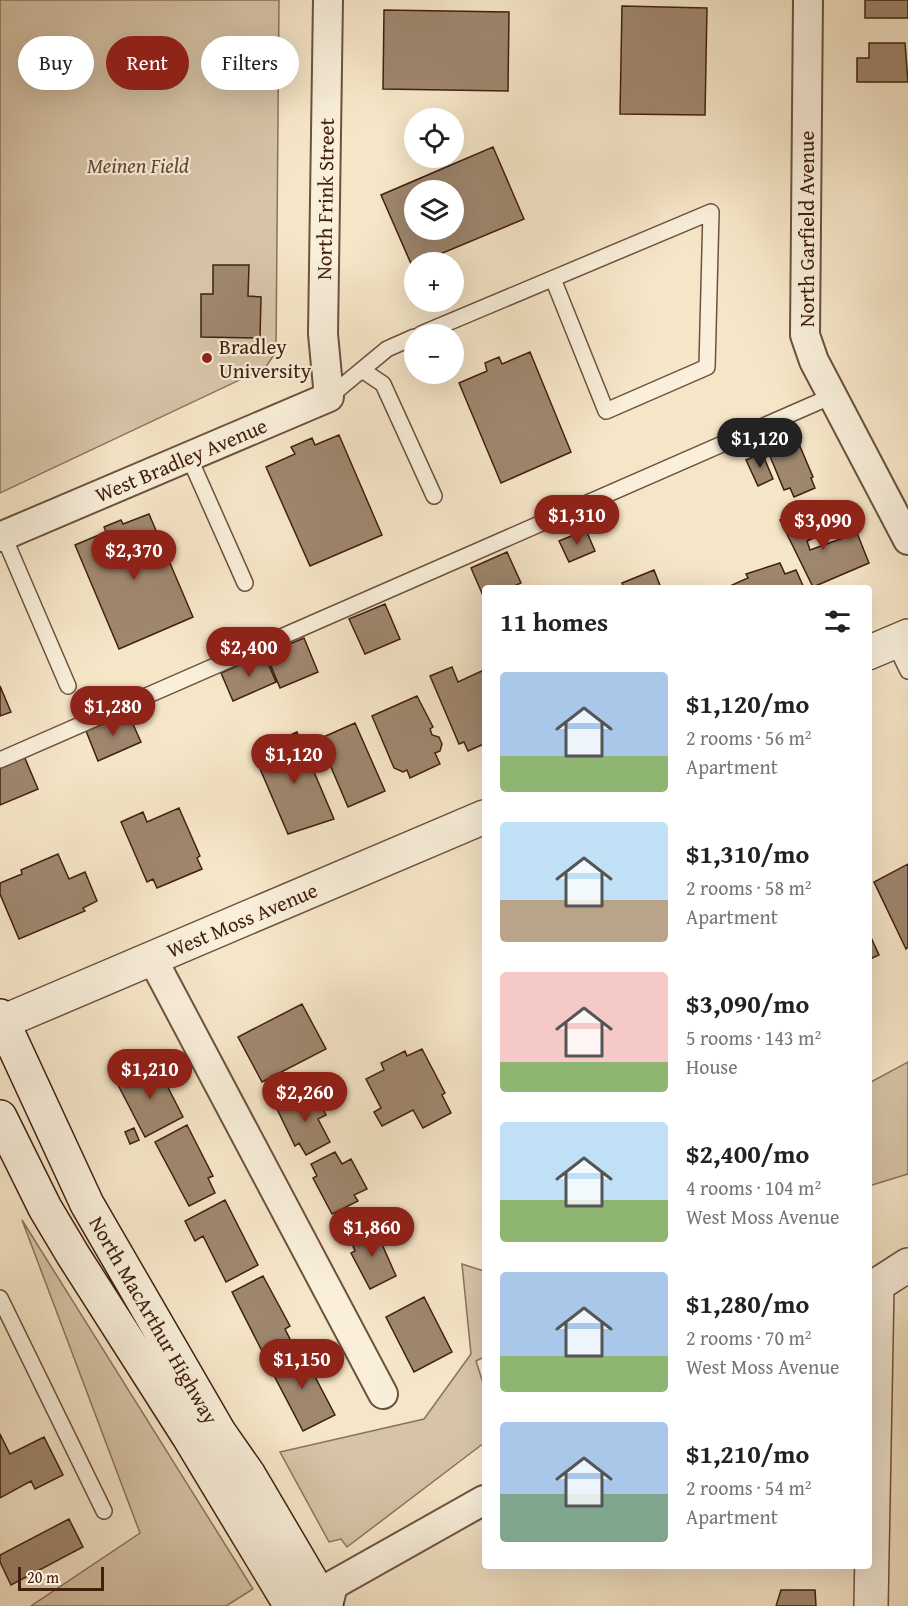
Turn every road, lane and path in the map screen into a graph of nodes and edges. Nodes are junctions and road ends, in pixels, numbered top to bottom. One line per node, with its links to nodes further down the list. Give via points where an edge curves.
1 (328, 0): 8 (street, North Frink Street, via 323,334)
2 (808, 0): 7 (street, North Garfield Avenue, via 804,328 809,350)
3 (553, 279): 3 (lane, via 606,411 708,367 711,212); 4 (lane)
4 (445, 324)
5 (404, 341): 6 (lane, via 387,349)
6 (362, 370): 8 (lane); 10 (lane, via 383,384)
7 (832, 396): 12 (street, North Garfield Avenue); 15 (lane)
8 (329, 397): 9 (street, West Bradley Avenue)
9 (189, 457): 11 (street, West Bradley Avenue); 13 (lane)
10 (434, 496)
11 (2, 537): 14 (lane)
12 (908, 540)
13 (245, 583)
14 (68, 686)
15 (0, 760)
16 (482, 818): 17 (main road, West Moss Avenue)
17 (152, 958): 18 (main road, West Moss Avenue); 23 (street)
18 (1, 1020): 27 (main road, North MacArthur Highway, via 87,1204 219,1432)
19 (0, 1117): 26 (main road, North MacArthur Highway, via 45,1208)
20 (908, 1265): 21 (main road)
21 (873, 1287): 28 (main road)
22 (0, 1298): 25 (lane)
23 (383, 1394)
24 (482, 1501): 27 (street, via 333,1585)
25 (104, 1511)
26 (291, 1606)
27 (327, 1606)
28 (872, 1606)

